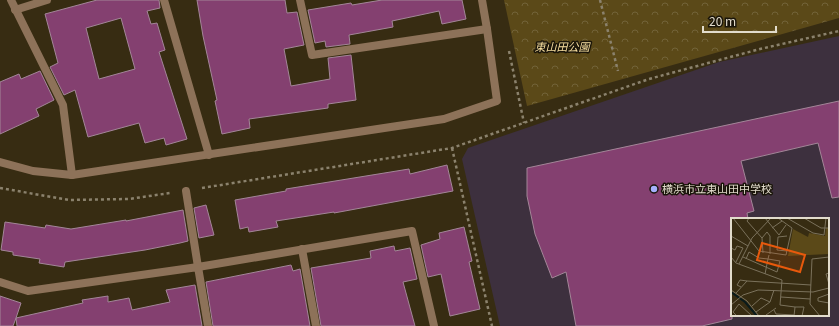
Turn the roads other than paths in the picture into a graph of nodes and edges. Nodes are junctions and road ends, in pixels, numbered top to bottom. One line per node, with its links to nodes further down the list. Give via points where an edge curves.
1 (11, 0): 6 (street)
2 (47, 0): 6 (street)
3 (164, 0): 8 (street)
4 (300, 0): 7 (street, via 312,55)
5 (482, 0): 7 (street)
6 (15, 10): 10 (street, via 63,105)
7 (487, 29): 8 (street, via 497,101 444,119)
8 (209, 155): 10 (street)
9 (0, 162): 10 (street, via 33,171)
10 (72, 175)
11 (186, 191): 13 (street)
12 (302, 249): 13 (street); 16 (street); 17 (street, via 412,231)
13 (198, 267): 14 (street, via 28,291); 15 (street)
14 (0, 282)
15 (208, 326)
16 (316, 326)
17 (434, 326)

